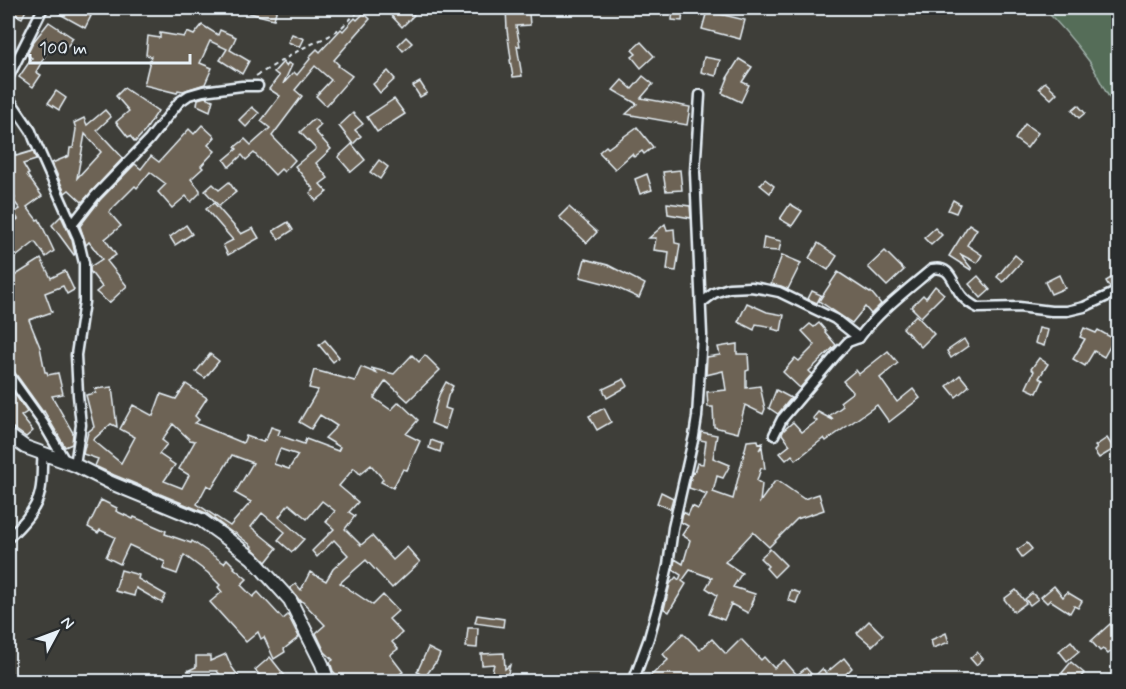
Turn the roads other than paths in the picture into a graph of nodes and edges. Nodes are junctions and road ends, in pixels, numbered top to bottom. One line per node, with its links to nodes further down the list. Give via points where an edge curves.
1 (44, 8): 2 (street)
2 (8, 78)
3 (258, 86): 6 (street, via 202,91 179,102)
4 (700, 95): 8 (street, via 696,172)
5 (8, 97): 6 (street, via 31,131)
6 (72, 225): 14 (street, via 80,248 84,302 76,355 81,436)
7 (1119, 291): 9 (street, via 1067,311 978,308 963,297 951,276 936,268 892,302)
8 (701, 303): 9 (street, via 729,288 779,292 835,319); 18 (street, via 694,436 663,587)
9 (859, 338): 12 (street, via 848,342 837,354 782,419)
10 (8, 374): 14 (street)
11 (8, 435): 13 (main road)
12 (774, 435)
13 (43, 454): 14 (main road); 15 (street, via 36,503)
14 (70, 464): 17 (main road, via 201,520 252,558 290,600)
15 (8, 538)
16 (1119, 679): 19 (street)
17 (328, 681)
18 (633, 681)
19 (1108, 681)

